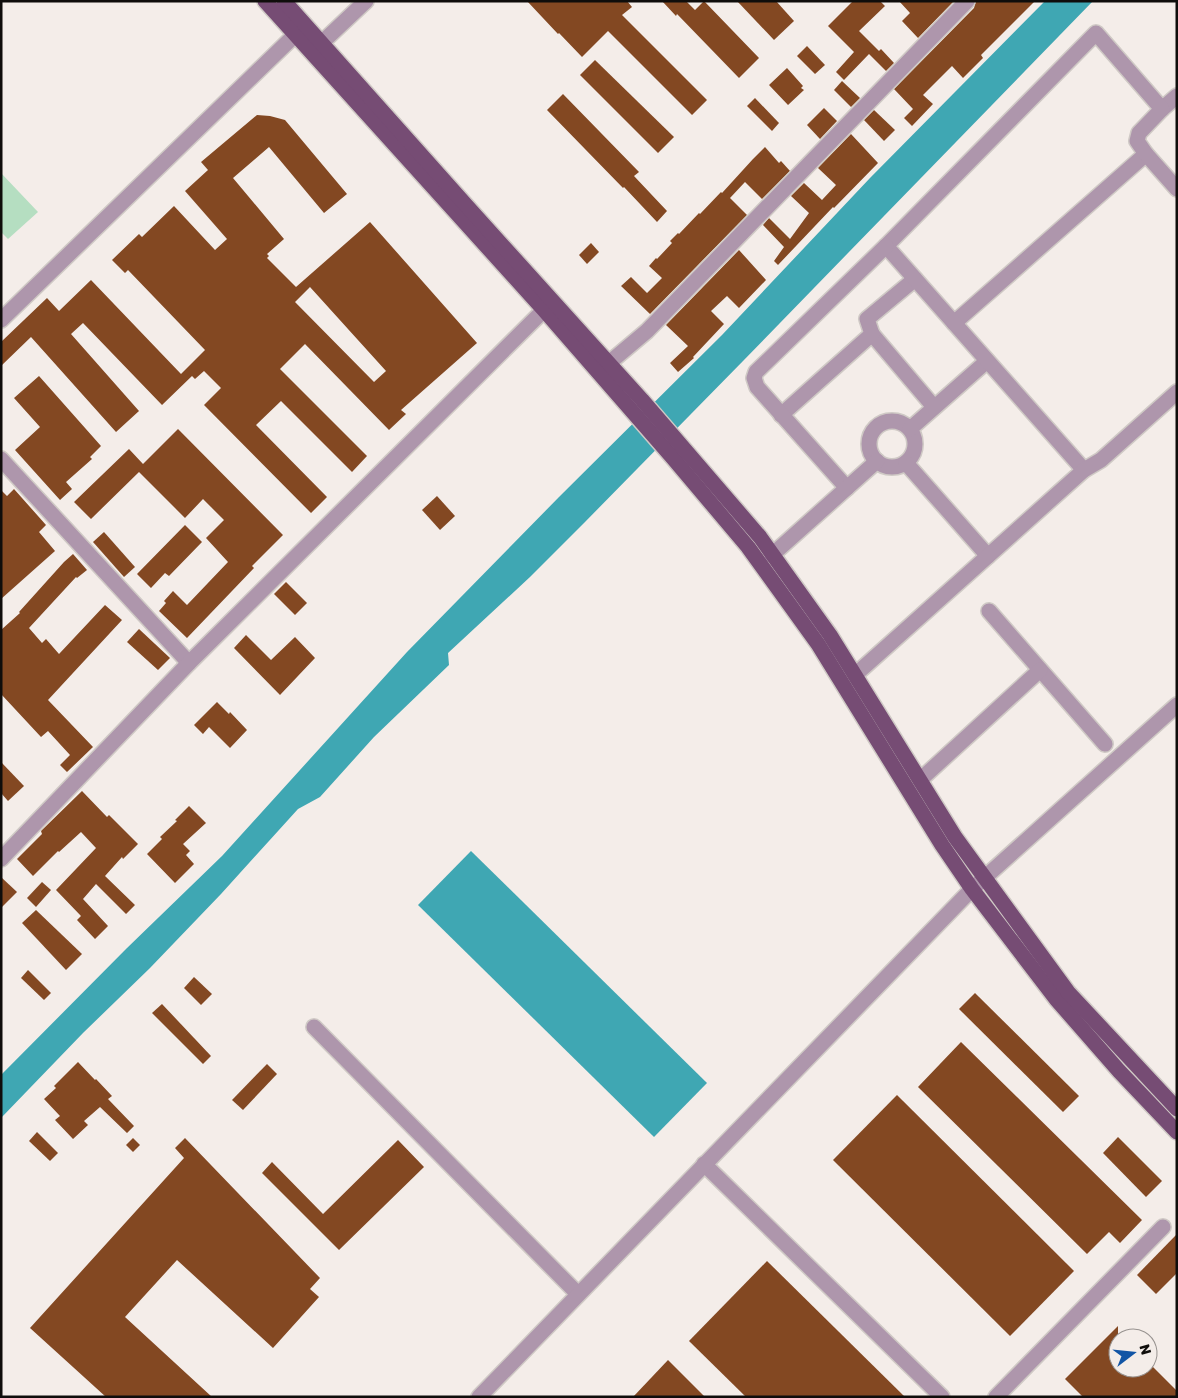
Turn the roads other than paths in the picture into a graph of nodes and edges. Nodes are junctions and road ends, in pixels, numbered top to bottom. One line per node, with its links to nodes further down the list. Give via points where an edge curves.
1 (266, 1): 5 (main road)
2 (284, 1): 5 (main road)
3 (366, 1): 6 (street)
4 (967, 1): 18 (street, via 647,332)
5 (301, 30): 6 (main road); 14 (street)
6 (316, 48): 13 (main road); 18 (main road)
7 (1177, 96): 8 (street)
8 (1162, 109): 9 (street, via 1139,133 1138,141); 11 (street, via 1096,34)
9 (1146, 154): 10 (street); 15 (street)
10 (1177, 189)
11 (886, 246): 12 (street); 21 (street, via 756,372 756,387)
12 (915, 278): 15 (street); 16 (street, via 867,319)
13 (544, 310): 23 (main road, via 631,411); 33 (street)
14 (1, 320)
15 (954, 323): 17 (street)
16 (872, 334): 20 (street); 21 (street)
17 (987, 361): 20 (street); 27 (street)
18 (609, 363): 23 (main road, via 642,400)
19 (1177, 392): 27 (street, via 1101,460)
20 (934, 407): 22 (street)
21 (781, 415): 28 (street)
22 (910, 429): 25 (street, via 896,421 881,424 875,429 870,437 870,447); 26 (street, via 915,447)
23 (678, 453): 29 (main road, via 760,537); 31 (main road)
24 (1, 459): 33 (street)
25 (877, 461): 26 (street, via 888,467); 28 (street)
26 (906, 463): 30 (street)
27 (1084, 470): 30 (street)
28 (847, 488): 29 (street)
29 (772, 555): 31 (main road); 35 (main road)
30 (988, 556): 35 (street)
31 (760, 563): 41 (main road, via 818,644)
32 (989, 611): 34 (street)
33 (189, 663): 39 (street)
34 (1040, 670): 37 (street); 38 (street)
35 (855, 675): 38 (main road)
36 (1177, 705): 40 (street)
37 (1105, 744)
38 (920, 780): 40 (main road, via 955,837)
39 (1, 859)
40 (986, 878): 41 (street); 43 (main road, via 1068,992)
41 (972, 889): 44 (main road, via 1056,999); 45 (street)
42 (314, 1027): 47 (street)
43 (1177, 1109)
44 (1177, 1132)
45 (704, 1164): 47 (street); 49 (street)
46 (1163, 1227): 50 (street)
47 (578, 1294): 48 (street)
48 (479, 1397)
49 (942, 1397)
50 (996, 1397)

